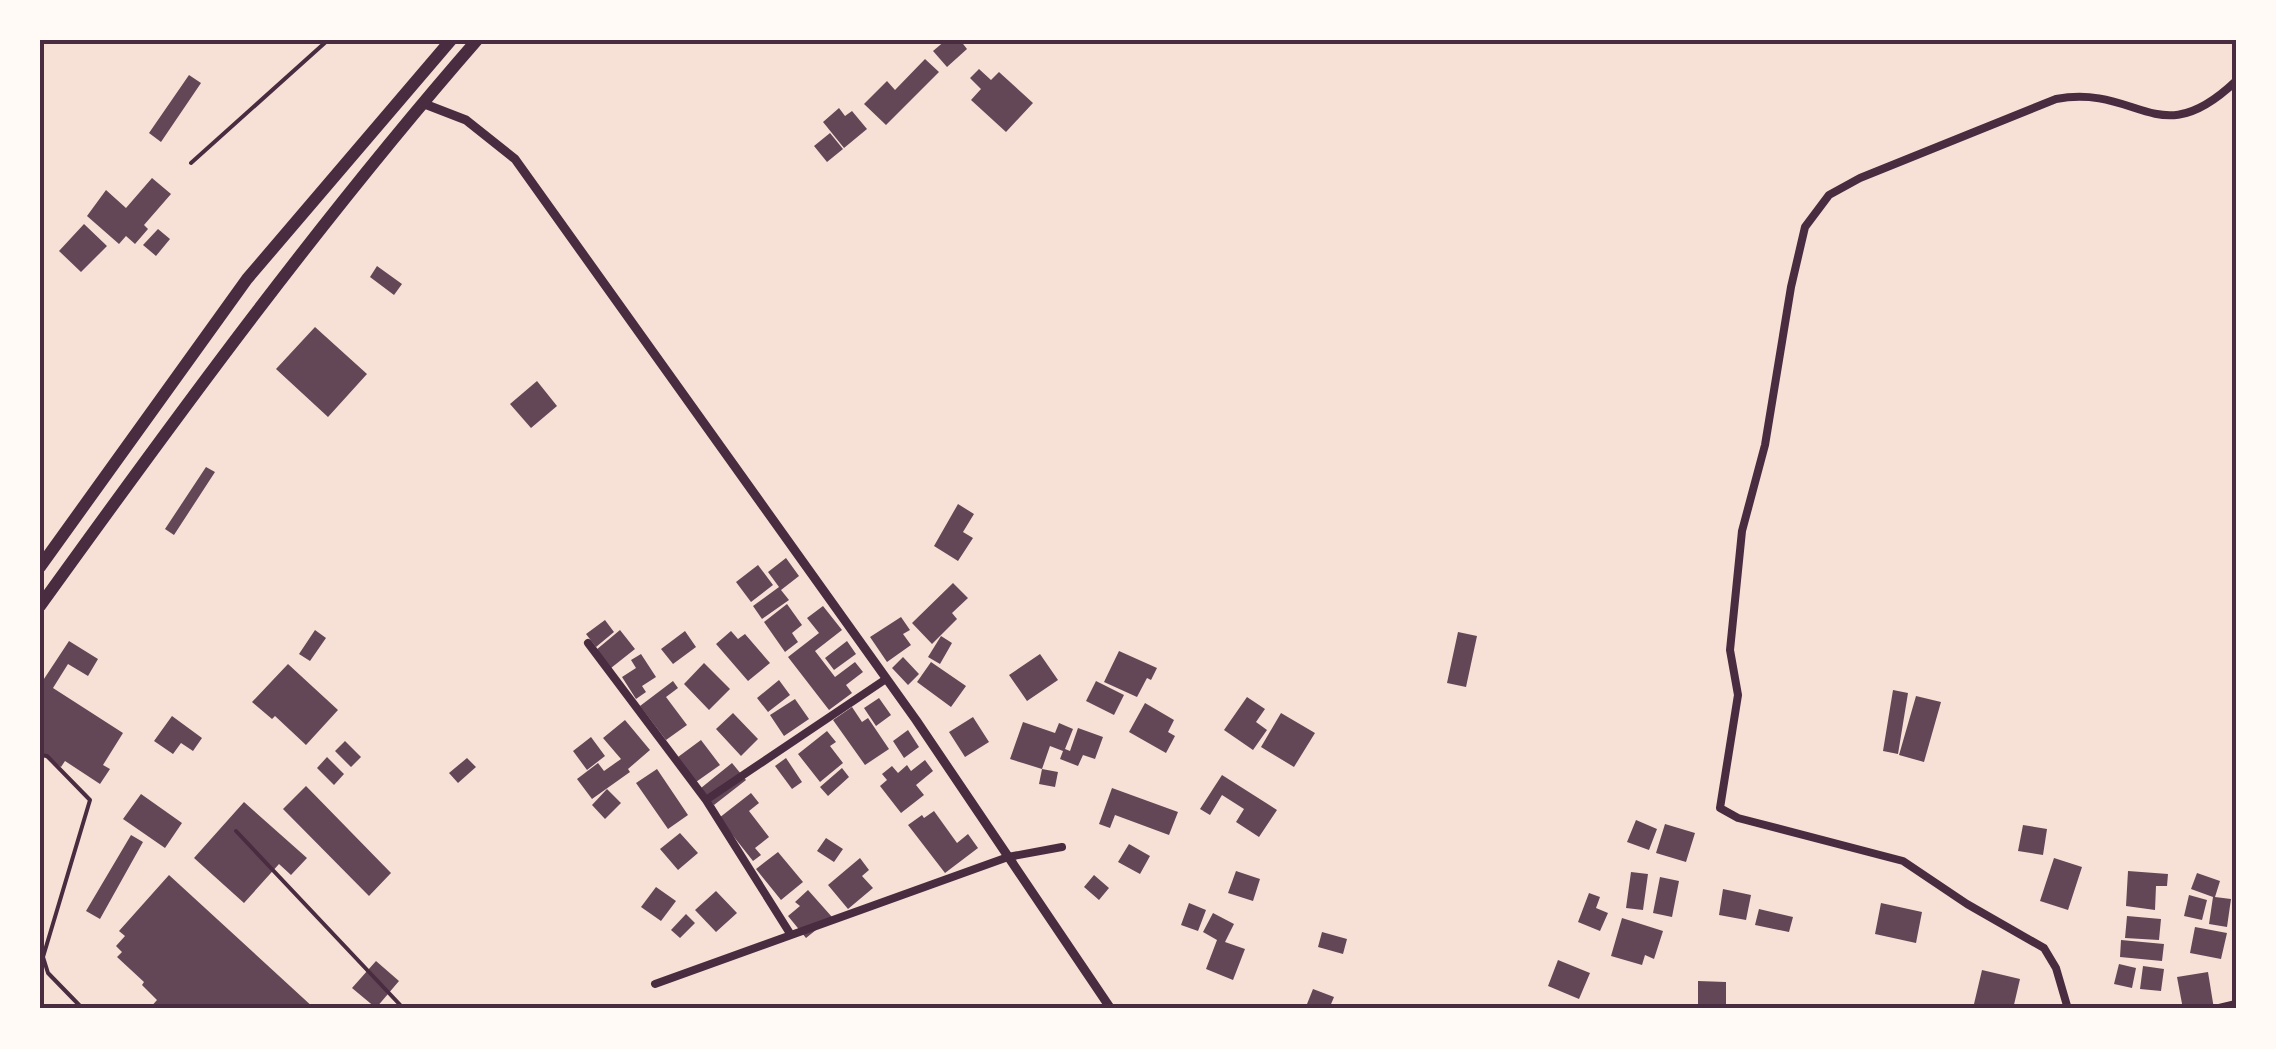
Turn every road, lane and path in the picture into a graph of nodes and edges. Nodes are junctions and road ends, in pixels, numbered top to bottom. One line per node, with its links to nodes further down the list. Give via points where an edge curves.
1 (328, 40): 6 (lane)
2 (451, 40): 7 (highway, via 247,279)
3 (477, 40): 5 (highway)
4 (2236, 81): 22 (street, via 2178,117 2118,100 2056,100 1828,195 1806,226 1766,445 1742,531 1730,650 1738,695 1720,808 1903,861 2044,948)
5 (422, 103): 8 (highway, via 180,410); 10 (street, via 466,120 514,158)
6 (191, 163)
7 (40, 568)
8 (40, 606)
9 (588, 644): 12 (street)
10 (886, 679): 12 (street); 15 (street)
11 (40, 754): 19 (lane, via 90,800 43,957 48,973)
12 (706, 800): 16 (street)
13 (236, 831): 20 (lane)
14 (1062, 846): 15 (street)
15 (1008, 858): 16 (street); 21 (street)
16 (791, 935): 17 (street)
17 (656, 984)
18 (2236, 1004): 23 (street)
19 (83, 1009)
20 (404, 1009)
21 (1111, 1009)
22 (2068, 1009)
23 (2215, 1009)

